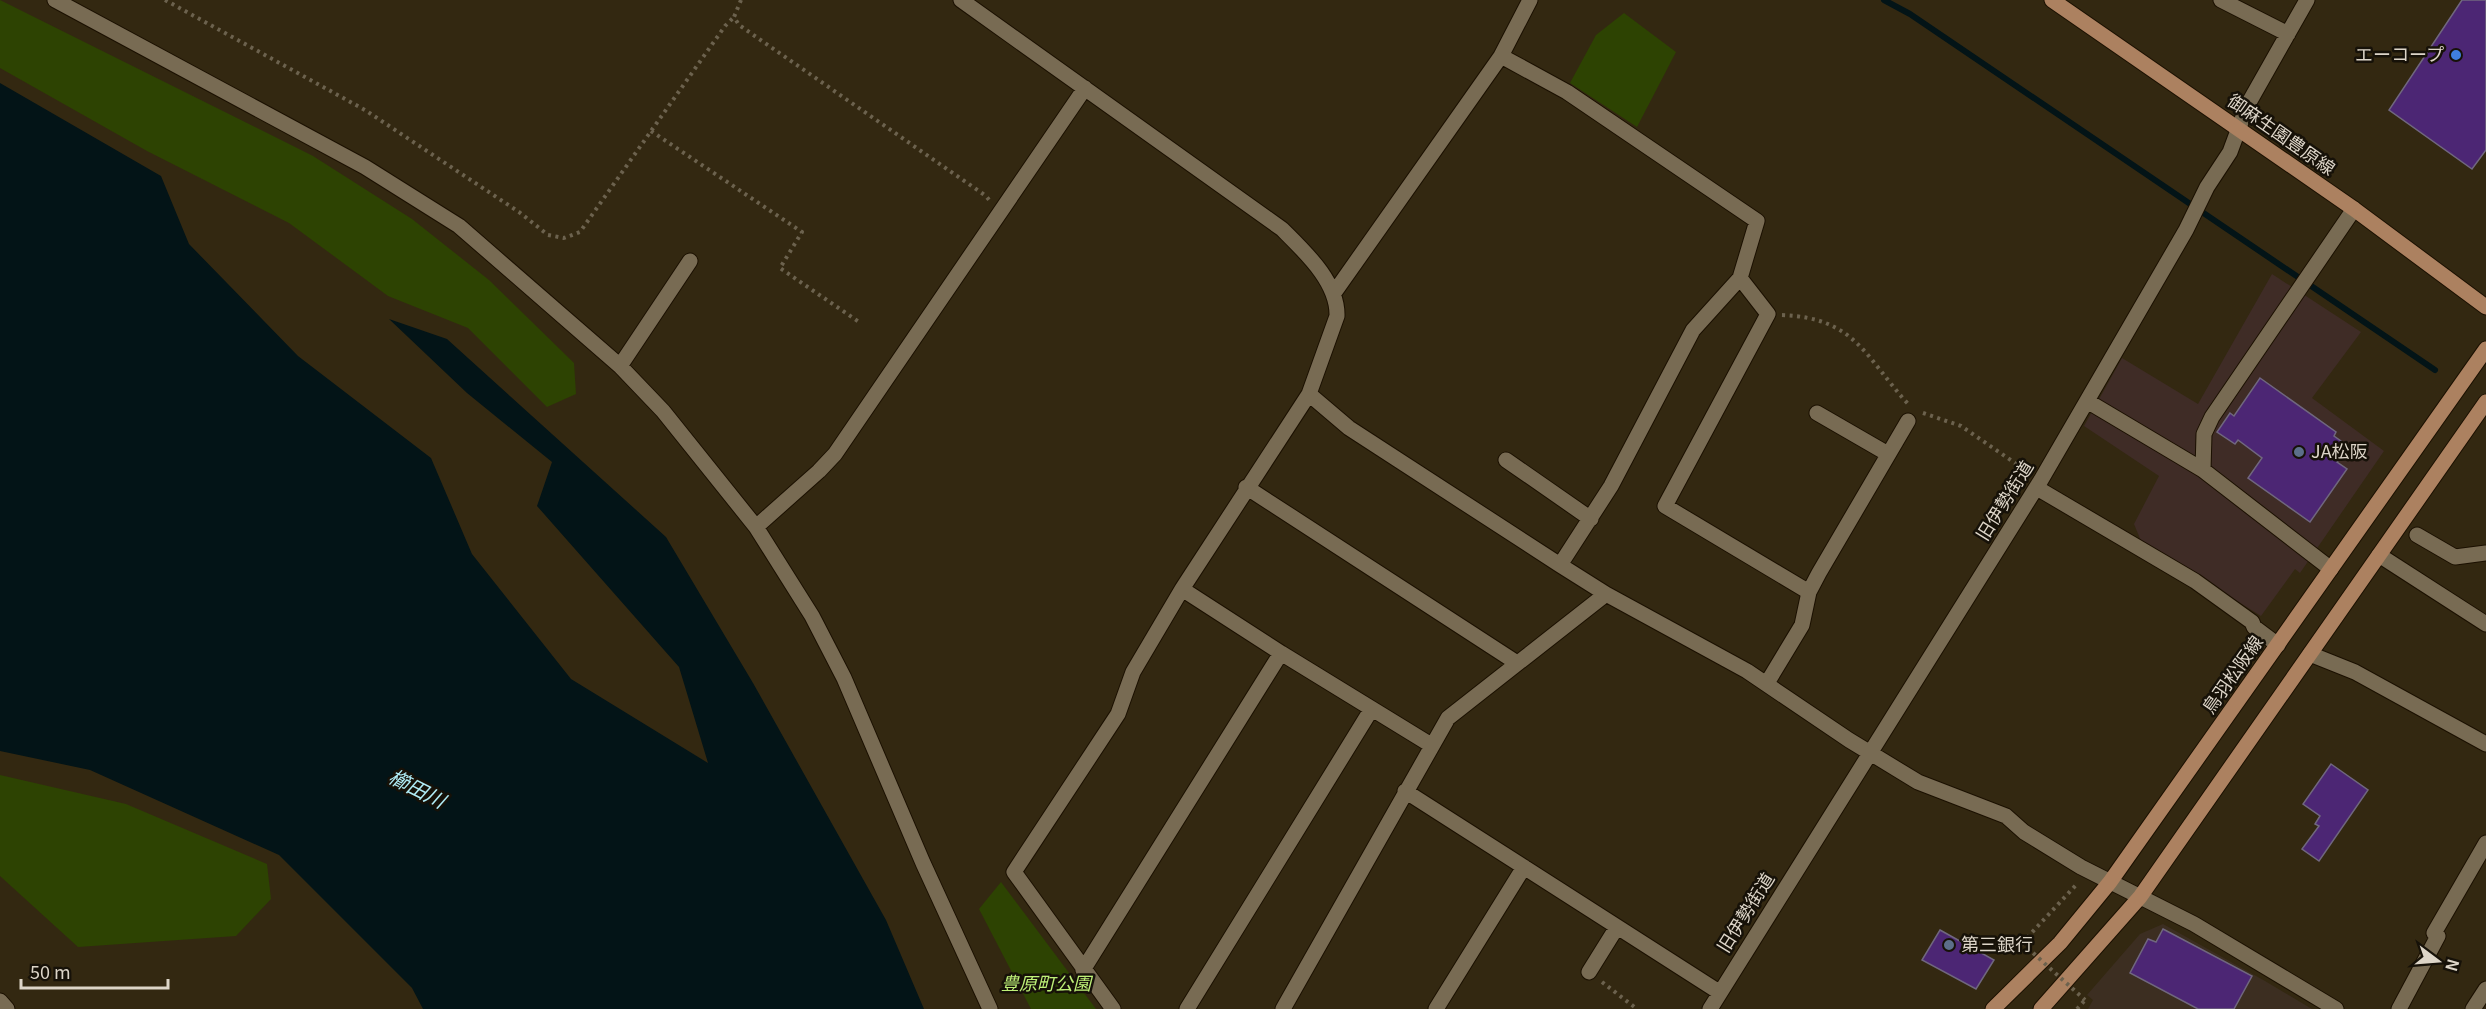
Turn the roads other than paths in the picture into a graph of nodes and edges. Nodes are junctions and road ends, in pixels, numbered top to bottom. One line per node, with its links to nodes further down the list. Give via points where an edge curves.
1 (55, 0): 17 (street, via 399,186 459,226)
2 (961, 0): 9 (street)
3 (1530, 0): 8 (street)
4 (2052, 0): 10 (main road, 御麻生園豊原線)
5 (2221, 0): 7 (street)
6 (2307, 0): 7 (street, 旧伊勢街道)
7 (2288, 34): 10 (street, 旧伊勢街道)
8 (1501, 56): 13 (street, via 1567,92 1757,221); 14 (street)
9 (1085, 88): 14 (street, via 1282,229 1303,250); 29 (street, via 834,454)
10 (2237, 129): 11 (main road, 御麻生園豊原線); 19 (street, 旧伊勢街道, via 2230,152)
11 (2354, 209): 15 (main road, 御麻生園豊原線); 25 (street, via 2212,417 2204,434)
12 (690, 261): 17 (street)
13 (1740, 278): 28 (street, via 1693,330); 36 (street, via 1768,314 1665,506)
14 (1334, 293): 18 (street, via 1337,316)
15 (2486, 307)
16 (2486, 349): 34 (main road, 鳥羽松阪線)
17 (620, 366): 29 (street, via 663,411)
18 (1309, 394): 27 (street); 33 (street, via 1349,428)
19 (2087, 401): 25 (street); 26 (street, 旧伊勢街道)
20 (2486, 402): 32 (main road)
21 (1817, 412): 23 (street)
22 (1908, 421): 23 (street)
23 (1888, 453): 36 (street)
24 (1506, 460): 28 (street)
25 (2204, 470): 34 (street)
26 (2039, 484): 39 (street, via 2195,581); 47 (street, 旧伊勢街道)
27 (1246, 487): 35 (street); 42 (street)
28 (1590, 519): 33 (street)
29 (756, 527): 60 (street, via 812,616 844,678)
30 (2417, 535): 31 (street, via 2455,557)
31 (2486, 554)
32 (2379, 555): 38 (street); 41 (main road)
33 (1560, 565): 37 (street)
34 (2331, 569): 39 (main road, 鳥羽松阪線)
35 (1182, 589): 40 (street); 54 (street, via 1133,672 1118,714 1014,872)
36 (1809, 592): 43 (street, via 1802,626)
37 (1606, 594): 42 (street); 43 (street)
38 (2486, 624)
39 (2278, 645): 51 (main road, 鳥羽松阪線)
40 (1281, 653): 44 (street); 54 (street)
41 (2310, 654): 45 (street, via 2355,672); 52 (main road)
42 (1517, 663): 46 (street, via 1448,718)
43 (1767, 683): 47 (street)
44 (1371, 710): 46 (street); 62 (street)
45 (2486, 744)
46 (1431, 745): 48 (street)
47 (1868, 753): 51 (street, via 1918,782 2006,816 2024,832); 57 (street, 旧伊勢街道)
48 (1405, 791): 50 (street); 63 (street)
49 (2486, 843): 69 (street, via 2434,933 2438,936)
50 (1524, 867): 53 (street); 64 (street)
51 (2110, 882): 52 (street); 66 (main road, 鳥羽松阪線, via 2060,943)
52 (2140, 897): 67 (main road); 68 (street, via 2194,924)
53 (1617, 927): 55 (street); 57 (street)
54 (1083, 970): 61 (street)
55 (1589, 972)
56 (2486, 989): 70 (street)
57 (1719, 992): 65 (street, 旧伊勢街道)
58 (0, 1001): 59 (street)
59 (7, 1009)
60 (990, 1009)
61 (1113, 1009)
62 (1187, 1009)
63 (1283, 1009)
64 (1437, 1009)
65 (1710, 1009)
66 (1993, 1009)
67 (2041, 1009)
68 (2336, 1009)
69 (2399, 1009)
70 (2473, 1009)

